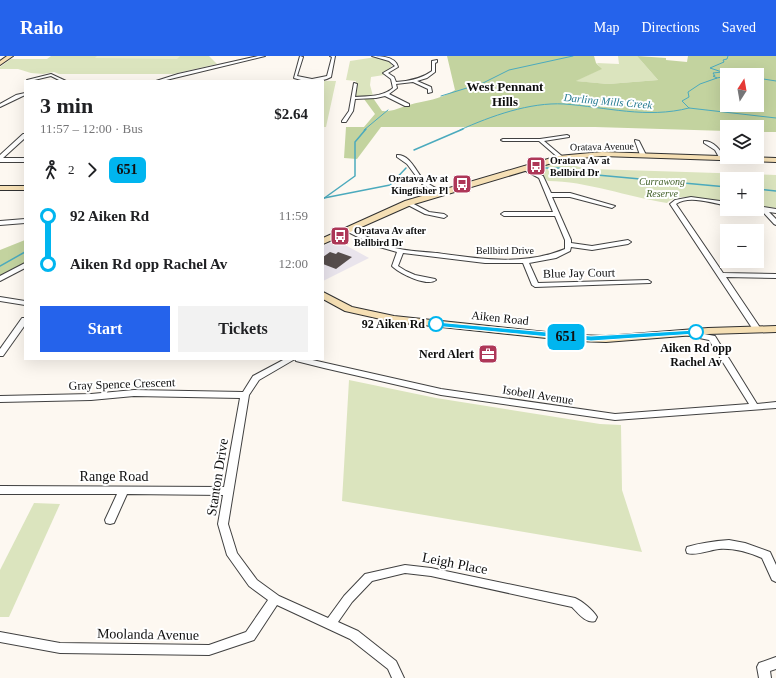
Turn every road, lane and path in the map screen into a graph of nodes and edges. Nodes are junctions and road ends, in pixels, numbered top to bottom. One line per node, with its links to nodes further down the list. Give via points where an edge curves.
1 (5, 56): 10 (street)
2 (10, 56): 12 (street)
3 (263, 56): 15 (street)
4 (301, 56): 5 (street); 6 (street, via 295,77 300,79 329,77 334,57)
5 (305, 56)
6 (332, 56)
7 (374, 56): 9 (street)
8 (394, 57): 9 (street)
9 (389, 59): 17 (street, via 397,66 386,73 393,78)
10 (0, 60)
11 (427, 62): 16 (street, via 434,62 434,71)
12 (0, 64)
13 (29, 80): 14 (street, via 50,75)
14 (62, 80)
15 (161, 80)
16 (414, 81): 17 (street); 19 (street, via 430,88)
17 (394, 83): 21 (street, via 393,91)
18 (355, 84): 22 (street)
19 (430, 92)
20 (24, 94): 24 (street)
21 (385, 94): 22 (street); 23 (street)
22 (354, 98): 25 (street, via 351,111)
23 (407, 105)
24 (0, 106)
25 (344, 121)
26 (24, 136): 37 (street)
27 (567, 136): 29 (street)
28 (503, 140): 29 (street)
29 (540, 140): 35 (street)
30 (637, 141): 32 (street)
31 (706, 142): 33 (street)
32 (643, 155): 35 (street, Oratava Avenue, via 592,154); 36 (street, Oratava Avenue)
33 (720, 155)
34 (399, 156): 44 (street, via 409,163 424,183)
35 (561, 158): 41 (street, Oratava Avenue)
36 (720, 158)
37 (0, 159): 38 (street)
38 (24, 160)
39 (764, 160): 40 (street, Oratava Avenue)
40 (776, 160)
41 (524, 168): 44 (street, Oratava Avenue); 45 (street, via 541,177)
42 (0, 188): 43 (street)
43 (24, 188)
44 (440, 193): 46 (street, Oratava Avenue)
45 (550, 195): 48 (street, via 570,195); 53 (street)
46 (408, 203): 54 (street, via 427,213); 58 (street, Oratava Avenue)
47 (720, 203): 65 (street, via 687,199 677,200 673,204)
48 (612, 206)
49 (764, 209): 50 (street)
50 (776, 211)
51 (764, 212): 57 (street)
52 (504, 214): 53 (street)
53 (557, 214): 61 (street)
54 (444, 216)
55 (24, 221): 56 (street)
56 (0, 223)
57 (776, 223)
58 (347, 230): 59 (street, Oratava Avenue); 62 (street, Bellbird Drive, via 379,245)
59 (324, 241)
60 (628, 242): 61 (street, via 592,248)
61 (568, 245): 63 (street, Bellbird Drive, via 568,250 556,256)
62 (401, 251): 63 (street, Bellbird Drive, via 470,260); 68 (street, via 395,266 401,272)
63 (525, 261): 69 (street, Blue Jay Court, via 535,285)
64 (24, 266): 67 (street)
65 (721, 275): 66 (street); 74 (street)
66 (776, 276)
67 (0, 279)
68 (433, 280)
69 (648, 282)
70 (324, 296): 76 (street, Aiken Road, via 349,309 377,316 491,330 606,339)
71 (0, 299): 72 (street)
72 (24, 303)
73 (24, 321): 77 (street)
74 (757, 329): 75 (street, Aiken Road); 76 (street, Aiken Road)
75 (776, 329)
76 (684, 333): 83 (street, via 712,338)
77 (0, 354)
78 (290, 360): 80 (street, Stanton Drive, via 256,378)
79 (303, 360): 83 (street, Isobell Avenue, via 441,392 615,418)
80 (245, 395): 81 (street, Gray Spence Crescent, via 134,393 91,397); 86 (street, Stanton Drive)
81 (0, 399)
82 (776, 405): 83 (street, Isobell Avenue)
83 (754, 406)
84 (0, 490): 85 (street, Range Road)
85 (124, 490): 86 (street, Range Road); 87 (street)
86 (227, 491): 90 (street, Stanton Drive, via 223,524 232,555 253,583)
87 (110, 520)
88 (692, 550): 89 (street, via 724,544 748,548 766,555)
89 (776, 577)
90 (275, 599): 92 (street, Stanton Drive); 93 (street, Moolanda Avenue, via 250,636 209,650 60,648)
91 (592, 617): 92 (street, Leigh Place, via 575,603 431,572 405,569 369,577 348,599)
92 (330, 624): 95 (street, Stanton Drive, via 354,635 392,665)
93 (0, 637)
94 (776, 663): 96 (street, via 763,667)
95 (398, 678)
96 (765, 678)

